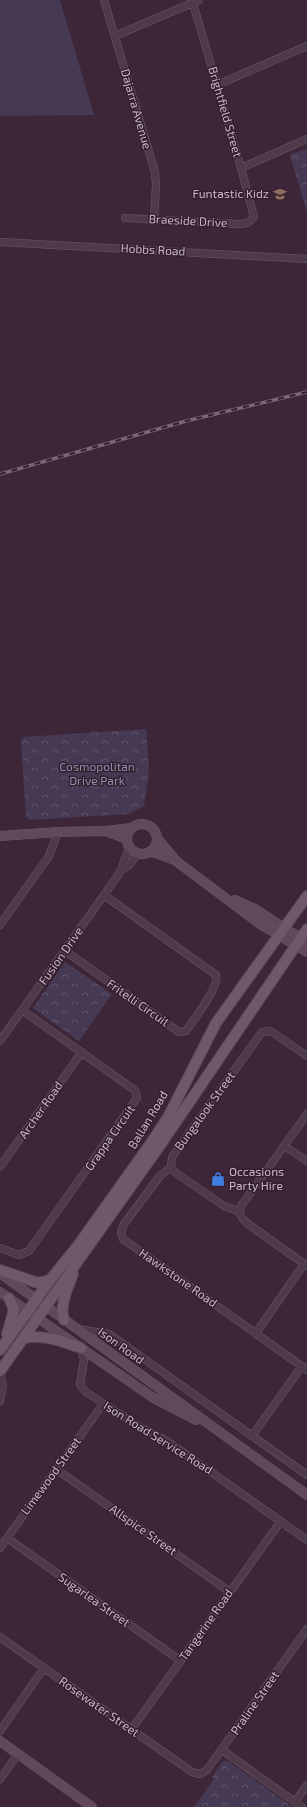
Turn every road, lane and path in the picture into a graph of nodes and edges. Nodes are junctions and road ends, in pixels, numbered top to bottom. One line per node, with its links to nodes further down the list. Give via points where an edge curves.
1 (104, 0): 3 (street, Dajarra Avenue)
2 (196, 1): 3 (street); 5 (street, Brightfield Street)
3 (115, 36): 9 (street, Dajarra Avenue, via 155,172)
4 (307, 46): 5 (street)
5 (217, 85): 7 (street, Brightfield Street)
6 (307, 139): 7 (street)
7 (241, 168): 10 (street, Brightfield Street, via 253,210 254,217)
8 (125, 218): 9 (street, Braeside Drive)
9 (154, 220): 10 (street, Braeside Drive, via 239,224)
10 (251, 221)
11 (0, 242): 12 (street, Hobbs Road)
12 (307, 259)
13 (131, 828): 14 (street); 17 (street, via 145,824 152,828); 18 (street)
14 (106, 831): 15 (street); 18 (street)
15 (58, 832): 16 (street); 26 (street, via 49,856)
16 (0, 836)
17 (157, 838): 19 (street, via 155,846); 21 (street)
18 (128, 843): 20 (street); 22 (street, Fusion Drive)
19 (150, 851): 20 (street); 21 (street)
20 (138, 853): 22 (street, Fusion Drive, via 129,865)
21 (176, 861): 23 (street)
22 (121, 870): 24 (street, Fusion Drive)
23 (220, 892): 27 (street, via 254,909); 27 (street, via 260,924)
24 (104, 895): 30 (street, Fusion Drive); 30 (street, Fritelli Circuit, via 216,975 216,984 200,1011 186,1030 179,1032)
25 (307, 896): 27 (main road, Ballan Road)
26 (0, 925)
27 (281, 932): 28 (street); 29 (street); 47 (main road, Ballan Road, via 216,1023 168,1117 151,1143)
28 (305, 935): 29 (main road, Ballan Road)
29 (295, 945): 31 (street); 43 (main road, Ballan Road, via 161,1144)
30 (64, 950): 32 (street, Fusion Drive)
31 (307, 952)
32 (22, 1010): 33 (street, Fusion Drive); 34 (street, Grappa Circuit)
33 (0, 1041)
34 (82, 1052): 40 (street, Archer Road); 42 (street, Grappa Circuit, via 133,1089 137,1098 29,1252 19,1255)
35 (307, 1056): 39 (street, Bungalook Street, via 272,1032 262,1032 175,1153)
36 (307, 1114): 37 (street)
37 (284, 1146): 38 (street); 41 (street, via 241,1206)
38 (307, 1161)
39 (171, 1167): 41 (street, via 224,1206); 56 (street, Hawkstone Road, via 160,1176 124,1224 121,1236)
40 (0, 1168)
41 (240, 1212): 44 (street, via 241,1218 248,1224)
42 (0, 1248)
43 (79, 1260): 51 (main road, Ballan Road); 54 (main road, via 63,1305)
44 (306, 1265): 56 (street)
45 (0, 1270): 47 (main road, via 38,1283)
46 (0, 1273): 50 (street, Ison Road)
47 (50, 1280): 50 (main road, Ballan Road)
48 (0, 1292): 49 (street, Ison Road)
49 (9, 1298): 52 (street, Ison Road); 59 (main road, via 14,1306 14,1314)
50 (36, 1300): 51 (street, Ison Road); 52 (main road, Ballan Road)
51 (46, 1306): 53 (main road, Ballan Road); 54 (street, Ison Road)
52 (28, 1312): 53 (street, Ison Road); 59 (main road, Ballan Road)
53 (38, 1319): 57 (main road, Ballan Road); 58 (street, Ison Road)
54 (64, 1320): 55 (street, Ison Road)
55 (77, 1329): 64 (street, via 109,1334); 65 (street, Ison Road)
56 (256, 1333): 60 (street, Hawkstone Road)
57 (25, 1338): 58 (main road, via 47,1338); 61 (main road, Ballan Road)
58 (81, 1348): 63 (street, Ison Road Service Road, via 84,1360 80,1385); 65 (street, Ison Road, via 152,1397)
59 (0, 1350)
60 (305, 1368): 64 (street)
61 (0, 1371): 62 (street, Ballan Road, via 3,1386)
62 (0, 1401)
63 (103, 1404): 66 (street, Limewood Street); 69 (street, Ison Road Service Road, via 167,1441)
64 (252, 1436): 67 (street)
65 (229, 1438): 68 (street, Ison Road)
66 (56, 1469): 70 (street, Limewood Street); 73 (street, Allspice Street)
67 (307, 1475)
68 (307, 1495)
69 (281, 1521): 71 (street, Ison Road Service Road); 73 (street, Tangerine Road)
70 (7, 1538): 72 (street, Limewood Street); 76 (street, Sugarlea Street)
71 (307, 1540)
72 (0, 1548)
73 (230, 1592): 76 (street, Tangerine Road)
74 (307, 1629): 81 (street, Praline Street)
75 (0, 1637): 77 (street, Rosewater Street)
76 (181, 1661): 78 (street, Tangerine Road)
77 (44, 1668): 78 (street, Rosewater Street); 79 (street)
78 (132, 1730): 83 (street, Rosewater Street, via 192,1772)
79 (0, 1731)
80 (0, 1741): 82 (street)
81 (222, 1750): 83 (street, Praline Street, via 207,1770); 86 (street)
82 (18, 1754): 84 (street); 87 (street)
83 (200, 1774)
84 (0, 1779)
85 (307, 1785): 86 (street)
86 (295, 1802): 88 (street)
87 (92, 1807)
88 (302, 1807)

